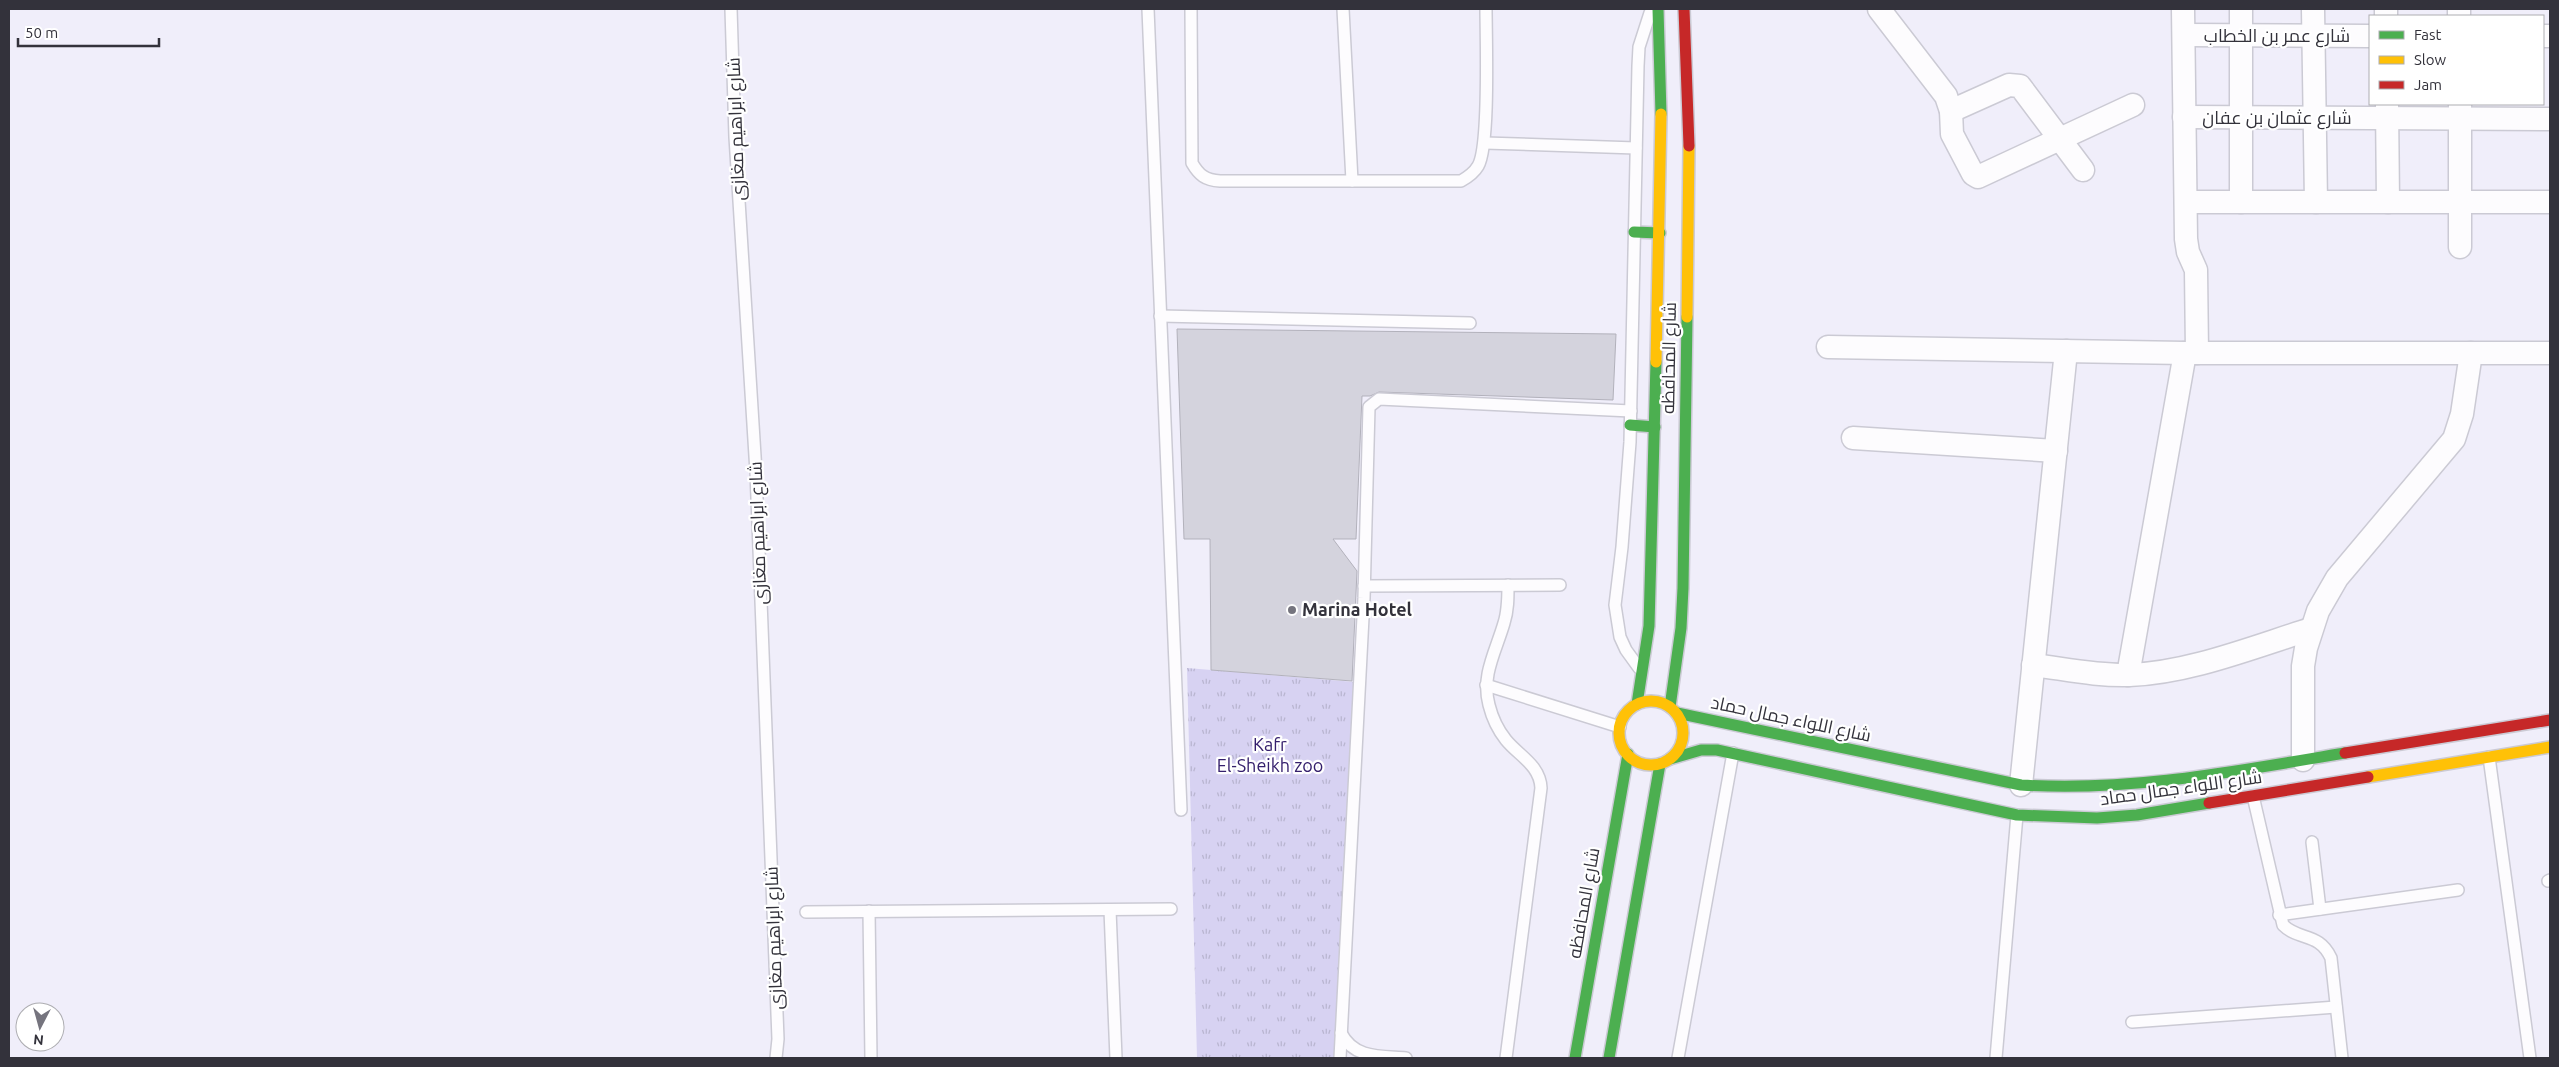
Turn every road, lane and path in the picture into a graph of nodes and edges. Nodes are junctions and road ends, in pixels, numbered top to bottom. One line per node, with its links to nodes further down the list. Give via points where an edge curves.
1 (731, 9): 86 (lane, شارع ابراهيم مغازى, via 734,137 756,492 778,1039)
2 (1148, 9): 39 (lane)
3 (1191, 9): 29 (lane, via 1192,163 1198,173 1208,180 1220,181)
4 (1343, 9): 29 (lane)
5 (1486, 9): 26 (lane)
6 (1651, 9): 27 (lane, via 1639,47)
7 (1658, 9): 37 (main road, شارع المحافظه, via 1662,138)
8 (1684, 9): 60 (main road, شارع المحافظه, via 1688,152 1683,588)
9 (1879, 9): 18 (street, via 1942,90)
10 (2183, 9): 13 (street)
11 (2241, 9): 14 (street)
12 (2313, 9): 15 (street)
13 (2184, 36): 14 (street, شارع عمر بن الخطاب); 21 (street)
14 (2241, 36): 15 (street, شارع عمر بن الخطاب); 22 (street)
15 (2313, 36): 16 (street, شارع عمر بن الخطاب); 23 (street)
16 (2369, 36)
17 (2133, 105): 25 (street)
18 (1951, 111): 25 (street, via 2015,84 2024,90); 25 (street, via 1955,143 1978,177)
19 (2387, 111): 20 (street, شارع عثمان بن عفان); 23 (street, شارع عثمان بن عفان); 33 (street)
20 (2460, 111): 24 (street, شارع عثمان بن عفان); 34 (street)
21 (2184, 117): 22 (street, شارع عثمان بن عفان); 30 (street)
22 (2241, 118): 23 (street, شارع عثمان بن عفان); 31 (street)
23 (2314, 118): 32 (street)
24 (2550, 119)
25 (2060, 139): 28 (street)
26 (1484, 143): 27 (lane); 29 (lane, via 1479,166 1461,181)
27 (1636, 148): 36 (lane)
28 (2083, 170)
29 (1352, 181)
30 (2186, 202): 31 (street); 43 (street, via 2186,246 2196,270)
31 (2241, 202): 32 (street)
32 (2316, 202): 33 (street)
33 (2388, 202): 34 (street)
34 (2460, 202): 35 (street); 38 (street)
35 (2550, 202)
36 (1634, 232): 37 (main road); 46 (lane)
37 (1660, 233): 48 (main road, شارع المحافظه)
38 (2460, 247)
39 (1160, 316): 40 (lane); 73 (lane)
40 (1470, 323)
41 (1828, 347): 42 (street)
42 (2066, 351): 43 (street); 50 (street)
43 (2191, 353): 44 (street); 57 (street)
44 (2471, 353): 45 (street); 54 (street, via 2462,414 2454,438 2337,578)
45 (2550, 353)
46 (1631, 411): 47 (lane); 53 (lane, via 1380,399 1372,403 1368,411)
47 (1630, 426): 48 (main road); 56 (lane, via 1615,613 1626,650)
48 (1655, 427): 56 (main road, شارع المحافظه, via 1651,586)
49 (1853, 438): 50 (street)
50 (2056, 451): 55 (street)
51 (1508, 585): 52 (lane); 53 (lane); 58 (lane, via 1506,616 1488,666)
52 (1560, 585)
53 (1364, 586): 85 (lane)
54 (2311, 630): 57 (street, via 2187,666); 69 (street, via 2302,686)
55 (2033, 665): 57 (street); 71 (street)
56 (1643, 673): 59 (main road, شارع المحافظه)
57 (2128, 675)
58 (1486, 685): 62 (lane); 91 (lane, via 1496,723 1506,740 1534,767 1541,781)
59 (1637, 704): 60 (main road, via 1660,702); 62 (main road, via 1629,710)
60 (1673, 710): 67 (main road, شارع اللواء جمال حماد); 70 (main road, via 1684,732 1680,747)
61 (2550, 720): 64 (main road, شارع اللواء جمال حماد)
62 (1620, 726): 66 (main road, via 1620,737)
63 (2550, 747): 68 (main road, شارع اللواء جمال حماد)
64 (2464, 748): 68 (main road, شارع اللواء جمال حماد); 69 (main road, شارع اللواء جمال حماد); 72 (main road, شارع اللواء جمال حماد)
65 (1733, 753): 67 (main road, شارع اللواء جمال حماد); 70 (main road, شارع اللواء جمال حماد, via 1701,750); 94 (lane)
66 (1628, 754): 70 (main road, via 1643,764); 92 (main road, شارع المحافظه)
67 (1815, 756): 71 (main road, شارع اللواء جمال حماد); 74 (main road, شارع اللواء جمال حماد)
68 (2489, 757): 97 (lane)
69 (2303, 760): 71 (main road, شارع اللواء جمال حماد, via 2135,786 2059,788)
70 (1665, 761): 93 (main road)
71 (2021, 785)
72 (2253, 796): 74 (main road, شارع اللواء جمال حماد, via 2137,815 2057,818); 82 (lane)
73 (1181, 810)
74 (2017, 815): 95 (lane)
75 (2312, 842): 78 (lane)
76 (2458, 890): 78 (lane)
77 (1171, 909): 79 (lane)
78 (2320, 909): 82 (lane)
79 (1110, 910): 80 (lane); 88 (lane)
80 (869, 911): 81 (lane); 87 (lane)
81 (806, 912)
82 (2279, 915): 83 (lane, via 2287,930 2316,940 2327,951)
83 (2336, 1007): 84 (lane); 96 (lane)
84 (2132, 1022)
85 (1341, 1033): 89 (lane); 90 (lane, via 1358,1052)
86 (776, 1058)
87 (871, 1058)
88 (1116, 1058)
89 (1340, 1058)
90 (1406, 1058)
91 (1506, 1058)
92 (1575, 1058)
93 (1609, 1058)
94 (1678, 1058)
95 (1996, 1058)
96 (2342, 1058)
97 (2530, 1058)

